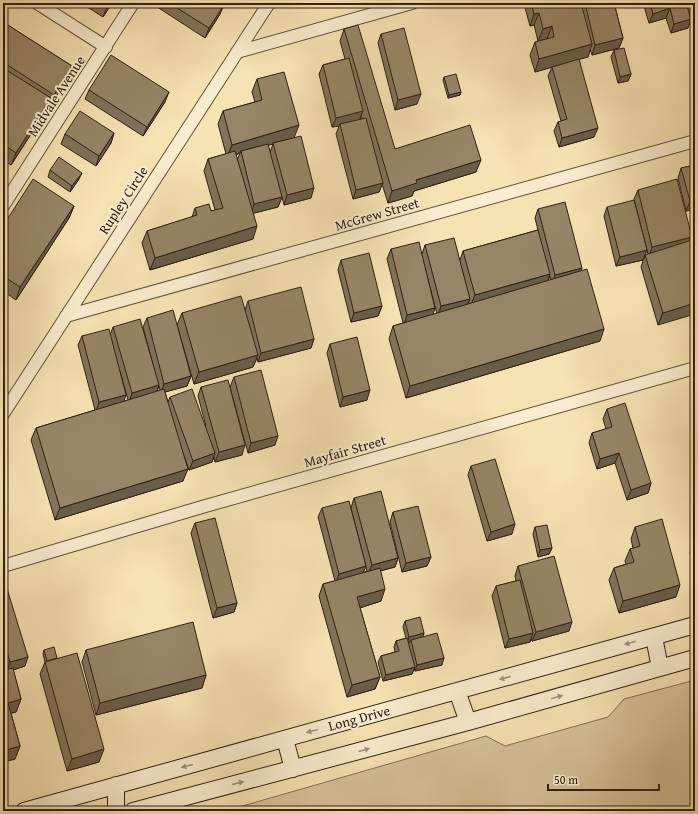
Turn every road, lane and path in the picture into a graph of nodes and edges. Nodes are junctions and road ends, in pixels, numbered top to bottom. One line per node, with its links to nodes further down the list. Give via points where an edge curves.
1 (37, 3): 5 (street)
2 (133, 3): 5 (street, Midvale Avenue)
3 (269, 3): 6 (street, Rupley Circle)
4 (412, 3): 6 (street)
5 (106, 47): 8 (street, Midvale Avenue)
6 (237, 52): 10 (street, Rupley Circle)
7 (695, 141): 10 (street, McGrew Street)
8 (8, 188): 9 (street, Midvale Avenue)
9 (3, 206)
10 (66, 316): 12 (street, Rupley Circle)
11 (695, 368): 13 (street, Mayfair Street)
12 (3, 414)
13 (3, 566)
14 (695, 625): 15 (main road, Long Drive)
15 (654, 637): 17 (main road); 18 (main road, Long Drive, one-way to 18)
16 (695, 658): 17 (main road)
17 (660, 668): 19 (main road, one-way to 17)
18 (457, 691): 19 (main road); 20 (main road, Long Drive, one-way to 20)
19 (468, 722): 21 (main road, one-way to 19)
20 (285, 739): 21 (main road); 22 (main road, Long Drive, one-way to 22)
21 (293, 769): 25 (main road, one-way to 21)
22 (116, 785): 23 (main road, Long Drive); 24 (main road)
23 (24, 811)
24 (116, 811)
25 (133, 811)

